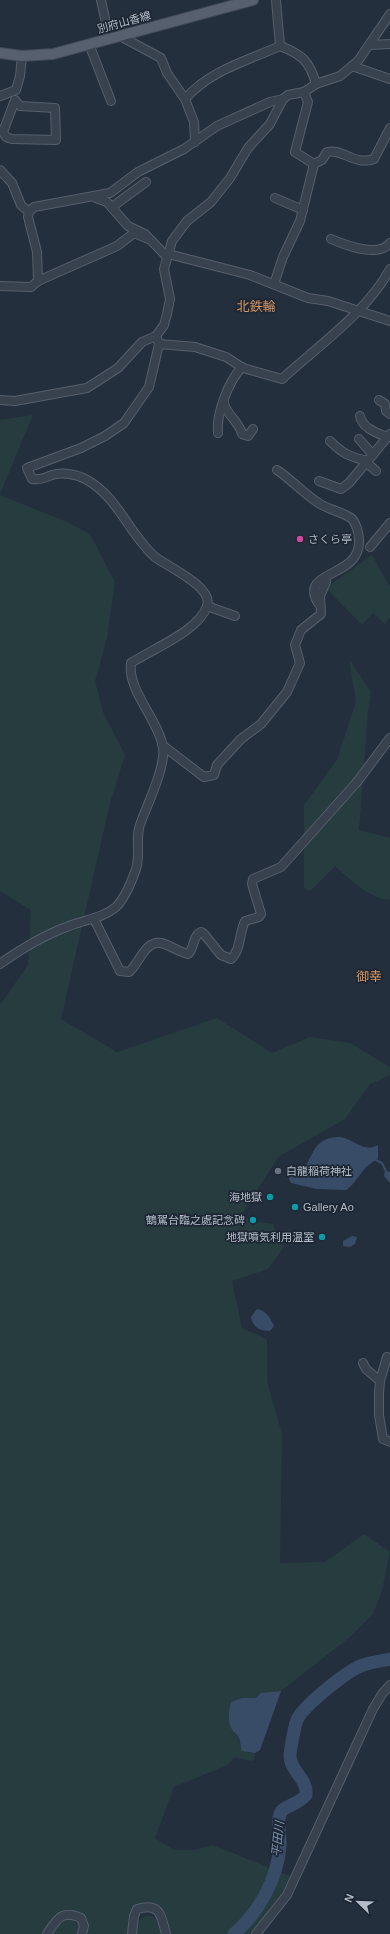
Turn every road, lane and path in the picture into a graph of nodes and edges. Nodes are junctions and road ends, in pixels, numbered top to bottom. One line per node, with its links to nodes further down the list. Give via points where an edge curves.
1 (101, 0): 6 (street, via 109,30)
2 (253, 0): 4 (main road, 別府山香線)
3 (276, 0): 10 (street)
4 (232, 3): 6 (main road, 別府山香線)
5 (390, 14): 9 (street)
6 (119, 36): 7 (main road, 別府山香線); 19 (street, via 161,58 167,73)
7 (89, 44): 12 (main road, 別府山香線, via 53,54); 22 (street)
8 (390, 44): 9 (street)
9 (369, 45): 13 (street)
10 (280, 46): 15 (street, via 298,53 313,72); 19 (street, via 229,66 193,90)
11 (0, 53): 12 (main road, 別府山香線)
12 (22, 56): 16 (street)
13 (352, 66): 14 (street); 15 (street, via 340,76)
14 (390, 79)
15 (316, 84): 17 (street)
16 (16, 90): 18 (street); 21 (street)
17 (304, 92): 20 (street, via 288,95); 25 (street, via 308,102 295,152)
18 (0, 96)
19 (185, 99): 24 (street, via 194,122)
20 (283, 99): 24 (street, via 270,102 218,126); 36 (street, via 270,124 248,148 230,178 211,202 187,222 172,241)
21 (15, 100): 21 (street, via 4,127 6,137 56,140 55,108 20,106)
22 (111, 101)
23 (390, 128): 25 (street, via 374,159 368,162 331,150)
24 (195, 142): 28 (street, via 138,172 110,193)
25 (314, 164): 31 (street)
26 (0, 170): 32 (street, via 12,183 21,205)
27 (146, 182): 30 (street)
28 (95, 197): 30 (street, via 105,200); 32 (street, via 34,208)
29 (275, 198): 31 (street)
30 (113, 209): 33 (street, via 128,226 144,234)
31 (303, 210): 39 (street)
32 (29, 212): 38 (street, via 37,252)
33 (148, 239): 36 (street); 38 (street, via 134,233 117,246)
34 (331, 239): 35 (street, via 344,245 373,250 382,250)
35 (390, 243)
36 (168, 256): 39 (street, via 250,275); 43 (street, via 164,269 170,299 164,325)
37 (390, 269): 41 (street)
38 (38, 280): 40 (street, via 30,288)
39 (274, 284): 41 (street, via 308,298)
40 (0, 286)
41 (359, 310): 42 (street); 44 (street, via 282,378)
42 (390, 321)
43 (157, 340): 44 (street, via 195,347 226,357); 45 (street, via 142,342 118,368 87,388 15,401); 63 (street, via 149,387 124,423 81,448 27,468 32,479 72,474 87,479 109,498 154,555 205,591)
44 (242, 367): 47 (street, via 230,384)
45 (0, 400)
46 (379, 400): 48 (street, via 385,404 386,411)
47 (224, 403): 50 (street, via 226,410 240,426 242,434 248,436); 51 (street, via 217,418)
48 (390, 414)
49 (360, 416): 52 (street, via 361,421 370,430)
50 (253, 429)
51 (218, 433)
52 (389, 436): 55 (street)
53 (359, 439): 55 (street)
54 (330, 441): 55 (street, via 348,456)
55 (369, 460): 57 (street); 58 (street, via 341,489)
56 (277, 470): 62 (street, via 318,503 352,519 358,531 359,542 353,561 343,569 326,575 316,584 315,595)
57 (376, 471)
58 (319, 481)
59 (390, 523): 60 (street)
60 (370, 547)
61 (326, 582): 62 (street, via 320,596)
62 (320, 605): 66 (street, via 321,614 301,630 295,645 300,663 287,692 261,724 241,739 217,765 214,775 204,777)
63 (207, 606): 64 (street); 66 (street, via 194,624 131,663 133,682 157,728)
64 (236, 616)
65 (390, 738): 67 (street, via 357,782 282,867 253,879 252,884 261,914 245,922 231,960 221,955 201,932 196,936 192,951 188,954 155,943 140,956 129,972 120,971)
66 (162, 745): 67 (street, via 164,753 160,768 138,827 136,872 117,905)
67 (94, 919): 68 (street, via 52,933)
68 (0, 964)
69 (387, 1358): 71 (street)
70 (363, 1363): 71 (street)
71 (380, 1381): 72 (street, via 380,1430 383,1439)
72 (390, 1442)
73 (390, 1685): 78 (street, via 373,1709 287,1895)
74 (47, 1934): 75 (street, via 58,1918 66,1914 81,1918 84,1926)
75 (82, 1934)
76 (132, 1934): 77 (street, via 137,1910 148,1906 161,1915)
77 (166, 1934)
78 (256, 1934)

